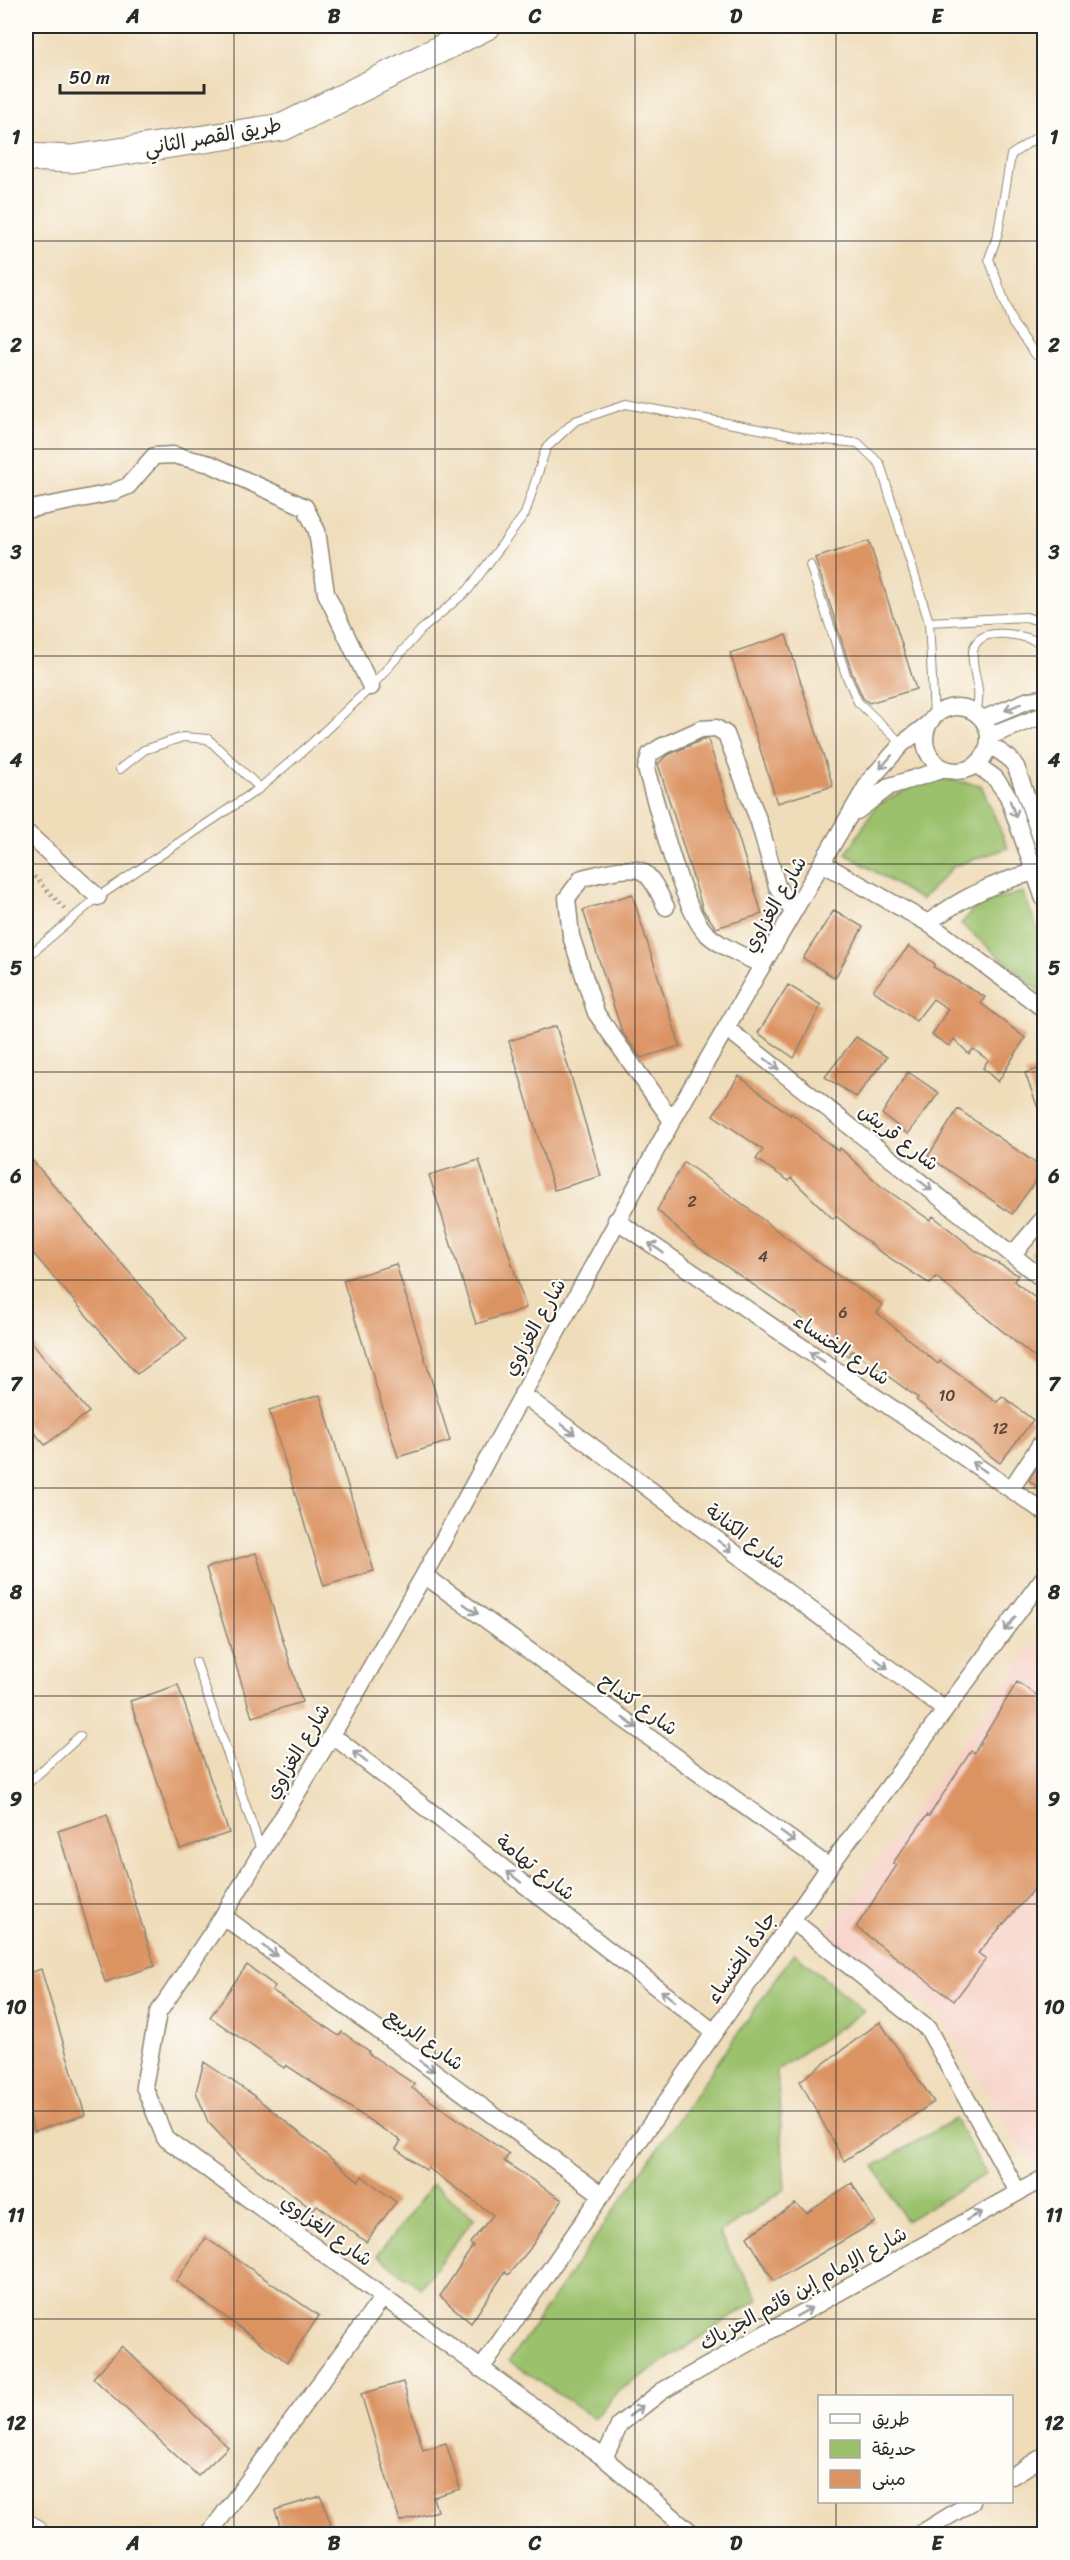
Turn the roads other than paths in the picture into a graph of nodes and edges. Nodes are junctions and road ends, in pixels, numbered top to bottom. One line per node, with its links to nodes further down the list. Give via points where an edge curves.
1 (487, 26): 3 (main road, طريق القصر الثاني, via 283,127 72,159)
2 (1044, 132): 4 (lane, via 1011,154 998,233 989,259 1012,324)
3 (26, 157)
4 (1036, 355)
5 (26, 510): 10 (street, via 111,493 128,486 154,456 173,455 210,464 305,507 317,531 326,593)
6 (810, 565): 16 (lane, via 858,702)
7 (929, 622): 8 (lane, via 1026,617); 10 (lane, via 880,464 858,443 812,439 626,404 574,421 546,448 525,514 468,590 421,630); 14 (lane)
8 (1044, 623)
9 (1044, 644): 13 (lane, via 999,633 977,643 972,659 979,685)
10 (371, 687): 20 (lane)
11 (1044, 698): 13 (street, one-way to 13)
12 (1044, 715): 15 (street)
13 (980, 716): 14 (street, via 959,706 941,710); 15 (street)
14 (931, 720): 16 (street, شارع الغزاوي); 19 (street, via 926,750)
15 (989, 740): 17 (street); 23 (street, via 1016,767)
16 (902, 744): 21 (street, شارع الغزاوي, one-way to 21, via 870,780)
17 (977, 765): 19 (street, via 961,771); 25 (street, one-way to 25, via 995,778 1008,796)
18 (120, 769): 20 (lane, via 144,750 183,737 208,740)
19 (945, 769): 21 (street, شارع الغزاوي, via 890,786)
20 (260, 788): 26 (lane)
21 (851, 815): 24 (street, شارع الغزاوي)
22 (26, 832): 26 (street)
23 (1044, 846)
24 (822, 863): 29 (street, شارع الغزاوي); 30 (street)
25 (1035, 872): 27 (street); 30 (street, via 982,889)
26 (98, 897): 31 (lane)
27 (1044, 899)
28 (666, 907): 35 (street, via 641,870 582,878 567,898 571,936 596,1013)
29 (793, 912): 32 (street, شارع الغزاوي); 32 (street, via 777,886 759,822 726,734 716,728 701,729 650,754 646,769 687,900 704,931)
30 (928, 923): 33 (street)
31 (26, 958)
32 (762, 965): 34 (street, شارع الغزاوي)
33 (1044, 1009)
34 (726, 1028): 35 (street, شارع الغزاوي); 38 (street, شارع قريش, one-way to 38)
35 (672, 1121): 37 (street, شارع الغزاوي)
36 (1044, 1218): 38 (street)
37 (616, 1221): 40 (street, شارع الغزاوي); 42 (street, شارع الخنساء, one-way to 37)
38 (1013, 1254): 39 (street, شارع قريش)
39 (1044, 1280)
40 (522, 1394): 44 (street, شارع الغزاوي); 47 (street, شارع الكنانة, one-way to 47)
41 (1044, 1438): 42 (street)
42 (1011, 1489): 43 (street, شارع الخنساء)
43 (1044, 1512)
44 (424, 1575): 48 (street, شارع الغزاوي); 52 (street, شارع كنداح, one-way to 52)
45 (1044, 1577): 47 (street, جادة الخنساء, one-way to 47)
46 (196, 1662): 51 (lane)
47 (945, 1710): 52 (street, جادة الخنساء)
48 (332, 1735): 51 (street, شارع الغزاوي); 55 (street, شارع تهامة, one-way to 48)
49 (80, 1736): 50 (lane)
50 (26, 1785)
51 (261, 1850): 53 (street, شارع الغزاوي)
52 (829, 1867): 54 (street, جادة الخنساء)
53 (223, 1916): 58 (street, شارع الربيع, one-way to 58); 59 (street, شارع الغزاوي, via 158,2013 144,2086 165,2138)
54 (792, 1920): 55 (street, جادة الخنساء); 57 (street, via 928,2029)
55 (714, 2032): 58 (street, جادة الخنساء)
56 (1044, 2178): 57 (street, شارع الإمام إبن قائم الجزياك)
57 (1018, 2192): 62 (street, شارع الإمام إبن قائم الجزياك, one-way to 57, via 620,2424 662,2391)
58 (602, 2195): 60 (street, جادة الخنساء)
59 (383, 2297): 60 (street, شارع الغزاوي); 68 (street)
60 (481, 2369): 62 (street, شارع الغزاوي)
61 (1044, 2456): 63 (street)
62 (604, 2458): 66 (street, شارع الغزاوي)
63 (1013, 2475)
64 (970, 2503): 69 (street)
65 (26, 2530): 67 (highway)
66 (685, 2533)
67 (30, 2535)
68 (209, 2535)
69 (920, 2535)

